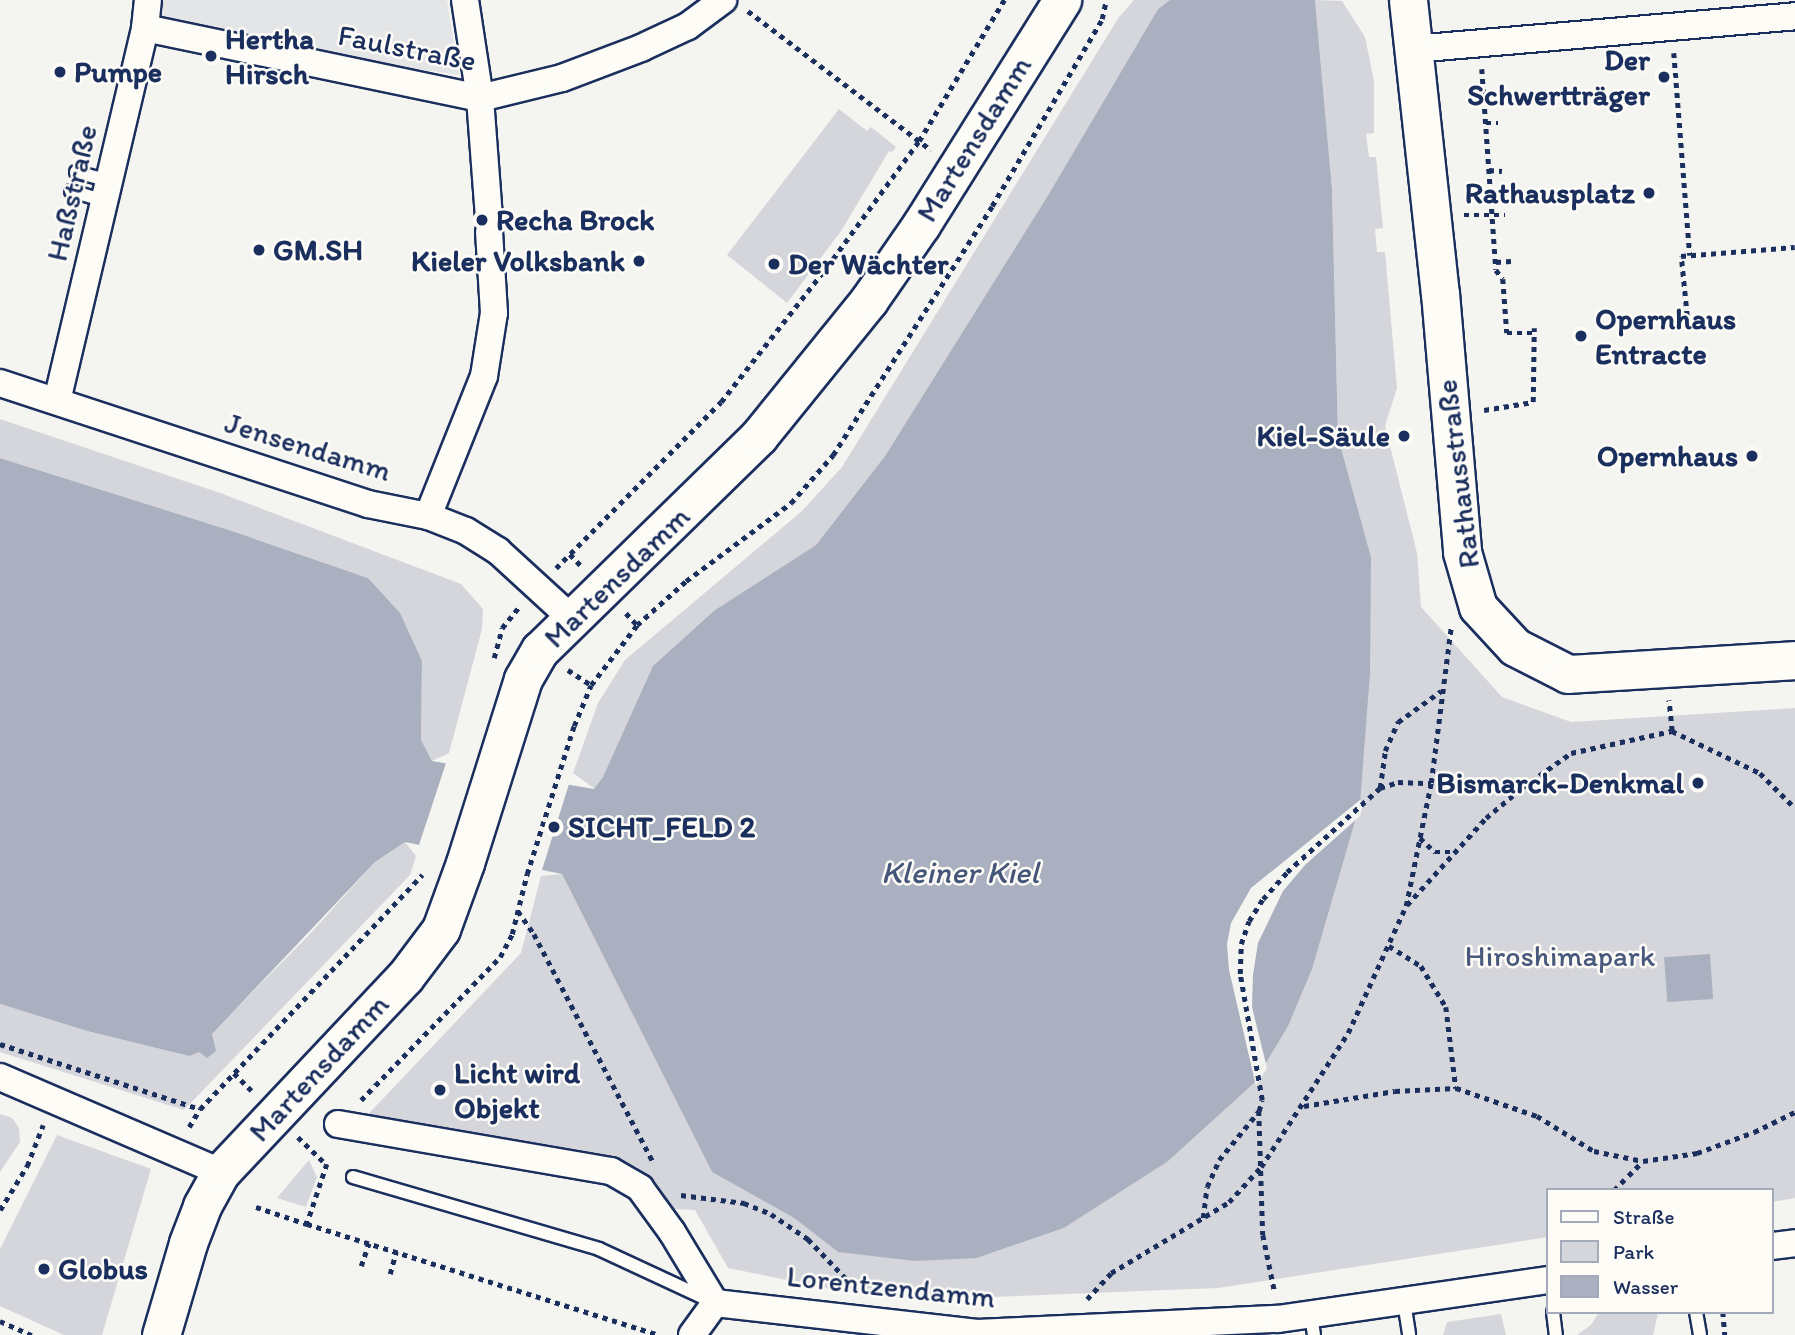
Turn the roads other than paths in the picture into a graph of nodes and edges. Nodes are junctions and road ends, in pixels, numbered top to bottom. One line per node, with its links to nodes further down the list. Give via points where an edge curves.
1 (148, 0): 7 (street, Haßstraße)
2 (466, 0): 9 (street)
3 (1062, 0): 16 (street, Martensdamm, via 869,300 759,436)
4 (1408, 0): 8 (street, Rathausstraße)
5 (734, 4): 9 (street, Faulstraße, via 562,79)
6 (1795, 16): 8 (street)
7 (145, 29): 9 (street, Faulstraße); 12 (street, Haßstraße)
8 (1413, 49): 17 (street, Rathausstraße, via 1462,552 1478,607 1515,647 1568,674)
9 (480, 98): 15 (street, via 494,313 484,376)
10 (76, 172): 12 (lane)
11 (71, 191): 12 (lane)
12 (107, 191): 14 (street, Haßstraße)
13 (0, 383): 14 (street, Jensendamm)
14 (57, 401): 15 (street, Jensendamm, via 368,504)
15 (428, 516): 16 (street, Jensendamm, via 467,530 498,551)
16 (572, 618): 20 (street, Martensdamm, via 540,650 523,679 441,929 424,954)
17 (1795, 660)
18 (0, 1077): 20 (street)
19 (338, 1124): 26 (street, via 611,1171 640,1188)
20 (221, 1172): 33 (street, Martensdamm, via 188,1243)
21 (353, 1177): 26 (lane, via 599,1249)
22 (1795, 1243): 23 (street)
23 (1774, 1246)
24 (1546, 1281): 25 (street, Lorentzendamm)
25 (1404, 1302): 30 (street, Lorentzendamm); 35 (lane)
26 (715, 1303): 29 (street, Lorentzendamm); 34 (street)
27 (1553, 1314): 36 (lane)
28 (1696, 1314): 37 (lane)
29 (851, 1317): 32 (street, Lorentzendamm)
30 (1313, 1326): 31 (street, Lorentzendamm, via 1278,1319)
31 (1105, 1331): 32 (street, Lorentzendamm)
32 (977, 1334)
33 (160, 1335)
34 (692, 1335)
35 (1409, 1335)
36 (1556, 1335)
37 (1700, 1335)

